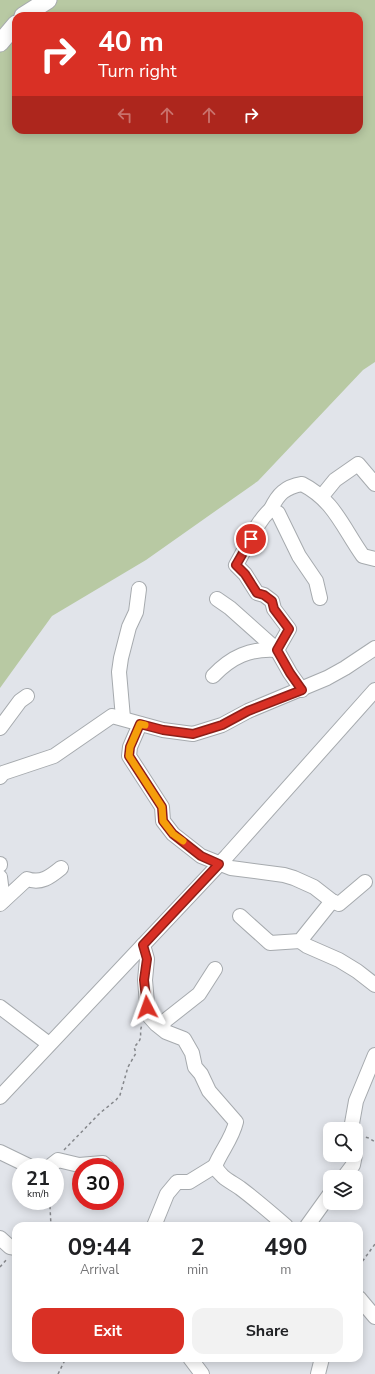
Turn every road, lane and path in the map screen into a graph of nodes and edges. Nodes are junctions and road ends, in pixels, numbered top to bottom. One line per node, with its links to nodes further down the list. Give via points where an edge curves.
1 (48, 0): 2 (main road)
2 (29, 12)
3 (12, 29): 4 (main road)
4 (0, 43)
5 (375, 484): 6 (street, via 358,464 335,480)
6 (322, 496): 7 (street, via 302,484 291,486 276,498); 8 (street, via 362,556)
7 (271, 509): 10 (street, via 278,513 299,556 316,581); 13 (street, via 254,529 236,565 257,593 272,601 274,609 289,629)
8 (375, 559)
9 (139, 589): 18 (street, via 136,612 120,658)
10 (320, 598)
11 (217, 599): 13 (street)
12 (375, 648): 15 (street, via 345,668)
13 (277, 650): 14 (street, via 264,649 241,654 225,664); 15 (street)
14 (213, 676)
15 (302, 690): 19 (street, via 248,711 222,725 193,734)
16 (375, 690): 22 (street)
17 (27, 696): 20 (street, via 20,701)
18 (123, 718): 19 (street); 21 (street, via 112,716 54,756)
19 (140, 724): 22 (street, via 129,756 162,807 163,821 173,834 201,856)
20 (0, 728)
21 (1, 773)
22 (219, 864): 26 (street, via 294,878 314,887); 30 (street)
23 (61, 868): 27 (street, via 49,878 34,882 27,879)
24 (0, 877): 27 (street)
25 (365, 882): 26 (street, via 339,904)
26 (332, 901): 29 (street)
27 (2, 902)
28 (240, 916): 29 (street, via 270,943)
29 (300, 941): 32 (street, via 358,971)
30 (143, 945): 34 (street, via 147,959 144,980); 36 (street)
31 (215, 969): 35 (street, via 199,994 166,1020)
32 (375, 985)
33 (0, 1007): 36 (street)
34 (148, 1015): 35 (street); 44 (path, via 140,1027 142,1036 134,1047 136,1053 128,1067 120,1095 70,1142)
35 (162, 1027): 45 (street, via 166,1032 184,1039 192,1053 195,1067 209,1091 236,1122 231,1139 218,1157)
36 (49, 1044): 38 (street)
37 (375, 1055): 39 (street, via 356,1100)
38 (0, 1097)
39 (352, 1122)
40 (363, 1137): 41 (path)
41 (375, 1142)
42 (0, 1152): 43 (street)
43 (12, 1158)
44 (57, 1158)
45 (215, 1166): 49 (street, via 189,1182 177,1182 167,1194); 50 (street, via 230,1183)
46 (323, 1203): 51 (street)
47 (50, 1210): 48 (path)
48 (51, 1222)
49 (156, 1222)
50 (281, 1222)
51 (309, 1222)
52 (0, 1238): 54 (street)
53 (375, 1244): 55 (path)
54 (12, 1247)
55 (363, 1260)
56 (363, 1303): 57 (street)
57 (375, 1317)
58 (64, 1362): 61 (path)
59 (193, 1362): 62 (street)
60 (321, 1362): 63 (street)
61 (58, 1374)
62 (202, 1374)
63 (318, 1374)

